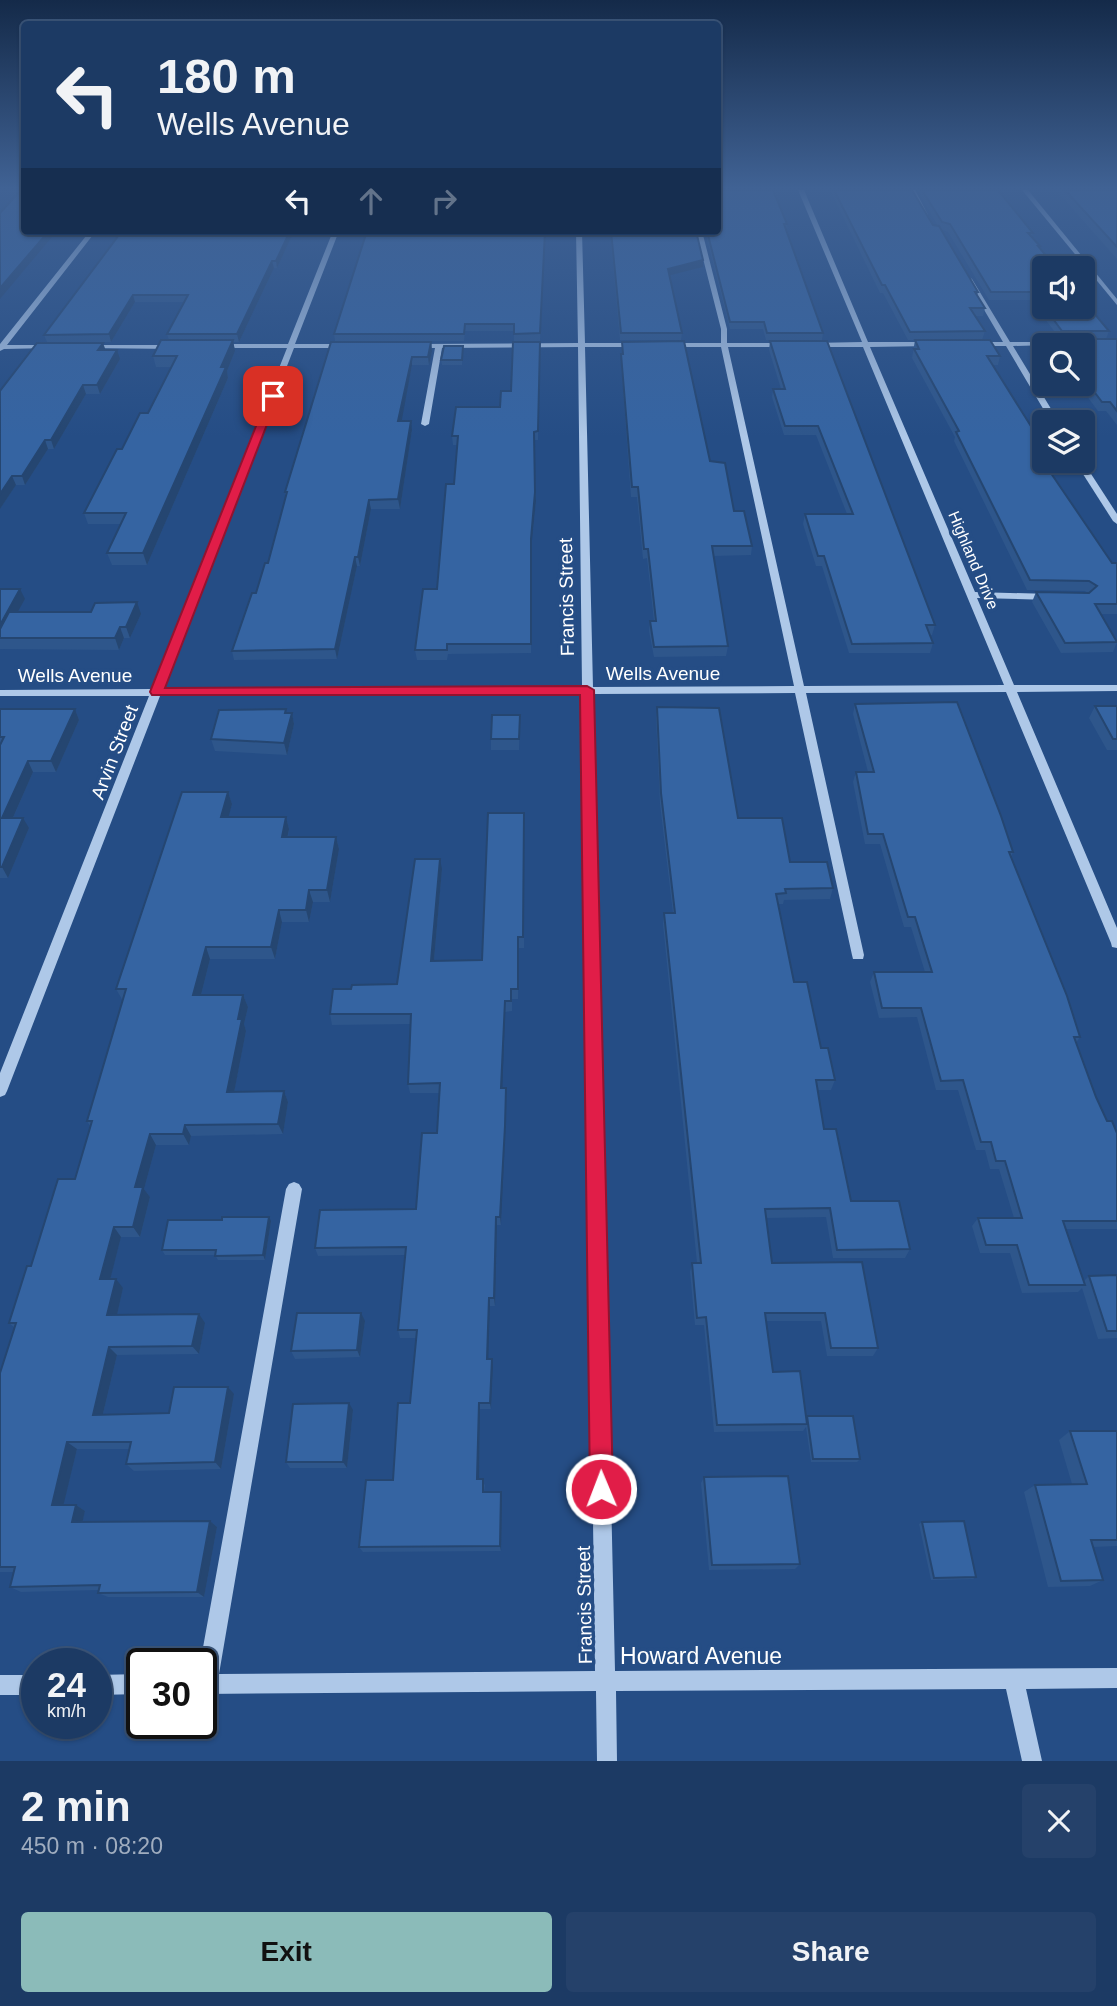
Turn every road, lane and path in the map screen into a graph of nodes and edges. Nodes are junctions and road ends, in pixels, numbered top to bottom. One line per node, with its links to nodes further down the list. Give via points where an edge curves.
1 (61, 272): 28 (street)
2 (320, 272): 21 (street, Arvin Street)
3 (580, 272): 14 (street, Francis Street)
4 (710, 272): 17 (street)
5 (836, 272): 9 (street, Highland Drive)
6 (966, 272): 12 (street)
7 (1092, 272): 8 (street)
8 (1117, 303)
9 (866, 344): 10 (street); 19 (street); 33 (street, Highland Drive)
10 (944, 344)
11 (971, 344): 12 (street)
12 (1010, 344): 13 (street); 29 (street)
13 (1032, 344)
14 (582, 345): 15 (street); 24 (street); 37 (street, Francis Street)
15 (647, 345)
16 (660, 345): 17 (street)
17 (724, 345): 18 (street); 38 (street)
18 (789, 345)
19 (802, 345)
20 (209, 346): 21 (street)
21 (292, 346): 22 (street); 39 (street, Arvin Street)
22 (359, 346)
23 (412, 346): 24 (street)
24 (439, 346): 30 (street)
25 (57, 347): 28 (street)
26 (85, 347): 27 (street)
27 (182, 347)
28 (1, 348)
29 (1048, 410)
30 (425, 424)
31 (1086, 473): 32 (street)
32 (1117, 522)
33 (971, 594): 34 (street); 36 (street, Highland Drive)
34 (1060, 597)
35 (1117, 688): 36 (street, Wells Avenue)
36 (1011, 689): 38 (street, Wells Avenue); 41 (street, Highland Drive)
37 (587, 690): 38 (street, Wells Avenue); 39 (street, Wells Avenue); 48 (street, Francis Street)
38 (800, 690): 42 (street)
39 (156, 692): 40 (street, Wells Avenue); 43 (street, Arvin Street)
40 (0, 693)
41 (1117, 943)
42 (858, 955)
43 (0, 1091)
44 (294, 1189): 45 (lane)
45 (211, 1648)
46 (1117, 1678): 47 (street, Howard Avenue)
47 (1014, 1679): 48 (street, Howard Avenue); 53 (street)
48 (605, 1681): 49 (street, Howard Avenue); 52 (street, Francis Street)
49 (217, 1684)
50 (0, 1685): 51 (street)
51 (21, 1685)
52 (607, 1761)
53 (1032, 1761)

